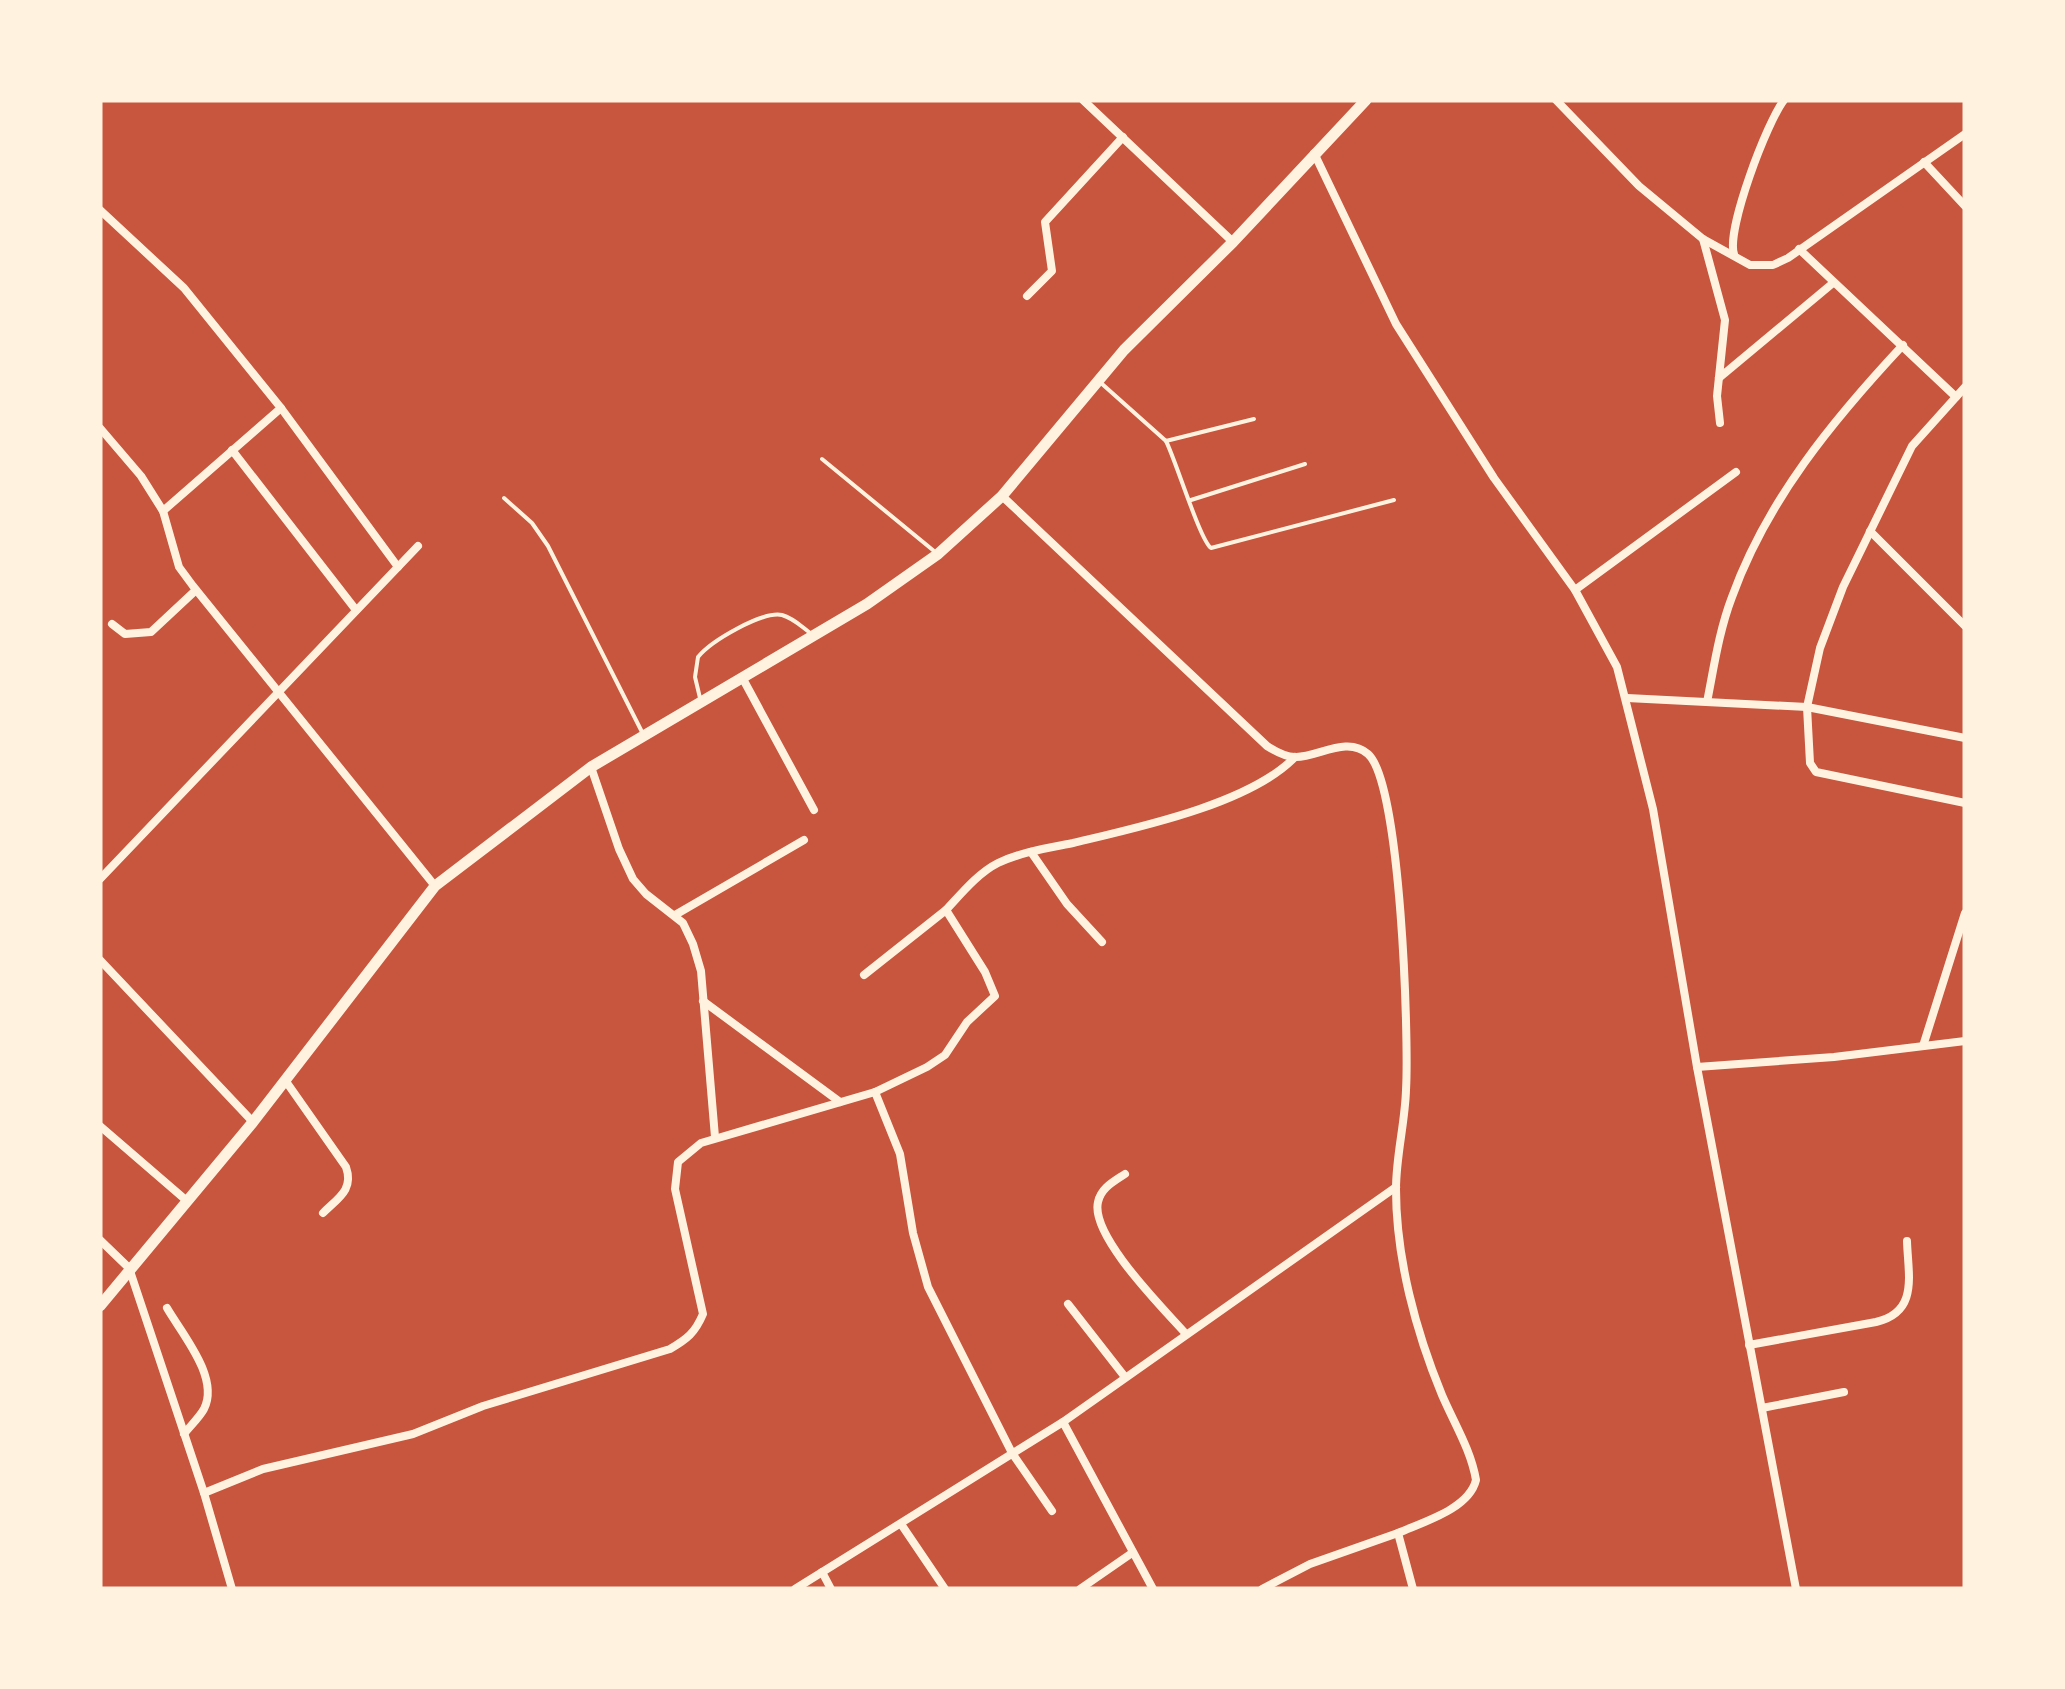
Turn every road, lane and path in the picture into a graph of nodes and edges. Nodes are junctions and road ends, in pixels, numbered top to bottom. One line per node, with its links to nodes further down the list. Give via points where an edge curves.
1 (1083, 100): 6 (street)
2 (1366, 100): 7 (main road)
3 (1556, 100): 11 (street, via 1639,186)
4 (1784, 100): 14 (street, via 1752,173)
5 (1965, 134): 8 (street)
6 (1123, 137): 12 (street); 16 (street, via 1045,222 1052,271)
7 (1314, 153): 12 (main road); 41 (street, via 1396,324)
8 (1924, 162): 9 (street); 13 (street)
9 (1965, 206)
10 (100, 210): 22 (street, via 184,288)
11 (1703, 239): 14 (street); 18 (street, via 1725,320)
12 (1234, 242): 19 (main road)
13 (1799, 249): 14 (street, via 1764,266); 15 (street)
14 (1734, 254)
15 (1833, 283): 17 (street); 18 (street)
16 (1027, 296)
17 (1903, 346): 21 (street); 50 (street, via 1832,424 1776,507 1731,599)
18 (1719, 378): 24 (street)
19 (1097, 380): 26 (lane); 31 (main road)
20 (1965, 388): 21 (street)
21 (1956, 397): 36 (street, via 1912,446)
22 (281, 408): 27 (street); 39 (street)
23 (1254, 419): 26 (lane)
24 (1720, 423)
25 (100, 428): 35 (street)
26 (1166, 441): 33 (lane)
27 (232, 450): 35 (street); 42 (street)
28 (822, 459): 38 (lane)
29 (1305, 464): 33 (lane)
30 (1736, 472): 41 (street)
31 (1002, 496): 38 (main road); 54 (street, via 1257,738)
32 (504, 498): 52 (lane, via 548,546)
33 (1191, 500): 34 (lane, via 1204,542 1215,549)
34 (1394, 500)
35 (164, 510): 40 (street, via 179,567)
36 (1870, 531): 44 (street); 51 (street, via 1820,648)
37 (418, 546): 39 (street)
38 (938, 554): 45 (main road)
39 (398, 567): 42 (street)
40 (196, 590): 43 (street, via 151,632 125,634); 47 (street)
41 (1575, 590): 48 (street, via 1608,646)
42 (356, 610): 47 (street)
43 (112, 624)
44 (1965, 626)
45 (814, 635): 46 (main road); 49 (lane, via 784,616 754,620 704,650 695,677)
46 (743, 679): 49 (main road); 57 (street)
47 (277, 694): 60 (street); 61 (street)
48 (1627, 698): 50 (street); 71 (street, via 1653,809)
49 (701, 702): 52 (main road)
50 (1707, 702): 51 (street)
51 (1807, 707): 53 (street); 56 (street, via 1816,772)
52 (644, 736): 55 (main road)
53 (1965, 738)
54 (1296, 757): 59 (street, via 1274,776 1151,824); 79 (street, via 1360,748 1381,775 1400,893 1404,978 1407,1085)
55 (591, 768): 61 (main road); 64 (street, via 633,878)
56 (1965, 803)
57 (814, 810)
58 (804, 840): 64 (street)
59 (1031, 852): 62 (street, via 987,869); 65 (street)
60 (100, 879)
61 (435, 886): 72 (main road)
62 (946, 910): 67 (street); 73 (street, via 994,998 938,1061)
63 (1965, 913): 70 (street)
64 (676, 915): 68 (street, via 698,958)
65 (1102, 942)
66 (100, 960): 75 (street)
67 (864, 975)
68 (703, 1001): 74 (street); 77 (street)
69 (1965, 1041): 70 (street)
70 (1923, 1046): 71 (street)
71 (1696, 1067): 89 (street)
72 (284, 1080): 75 (main road); 81 (street, via 350,1177)
73 (875, 1092): 74 (street); 95 (street, via 900,1154 928,1287)
74 (840, 1102): 77 (street)
75 (253, 1122): 80 (main road)
76 (100, 1126): 80 (street)
77 (715, 1137): 96 (street, via 688,1151 675,1170 703,1314 688,1338 413,1434 263,1469)
78 (1125, 1174): 88 (street, via 1102,1192 1100,1224)
79 (1396, 1187): 88 (street); 99 (street, via 1416,1319 1476,1480 1464,1501)
80 (187, 1201): 84 (main road)
81 (323, 1213)
82 (100, 1240): 84 (street)
83 (1907, 1241): 89 (street, via 1907,1295 1896,1315)
84 (130, 1268): 86 (main road); 94 (street)
85 (1068, 1304): 90 (street)
86 (100, 1306)
87 (168, 1308): 94 (street, via 208,1388 205,1408)
88 (1186, 1334): 90 (street)
89 (1749, 1345): 92 (street)
90 (1126, 1377): 93 (street)
91 (1844, 1392): 92 (street)
92 (1762, 1408): 110 (street)
93 (1063, 1422): 95 (street); 100 (street)
94 (184, 1434): 96 (street)
95 (1012, 1453): 97 (street); 98 (street)
96 (204, 1493): 102 (street)
97 (1052, 1511)
98 (901, 1524): 101 (street); 105 (street)
99 (1398, 1533): 108 (street); 109 (street)
100 (1132, 1553): 106 (street); 107 (street)
101 (822, 1572): 103 (street); 104 (street)
102 (232, 1589)
103 (795, 1589)
104 (830, 1589)
105 (945, 1589)
106 (1080, 1589)
107 (1153, 1589)
108 (1262, 1589)
109 (1413, 1589)
110 (1796, 1589)

